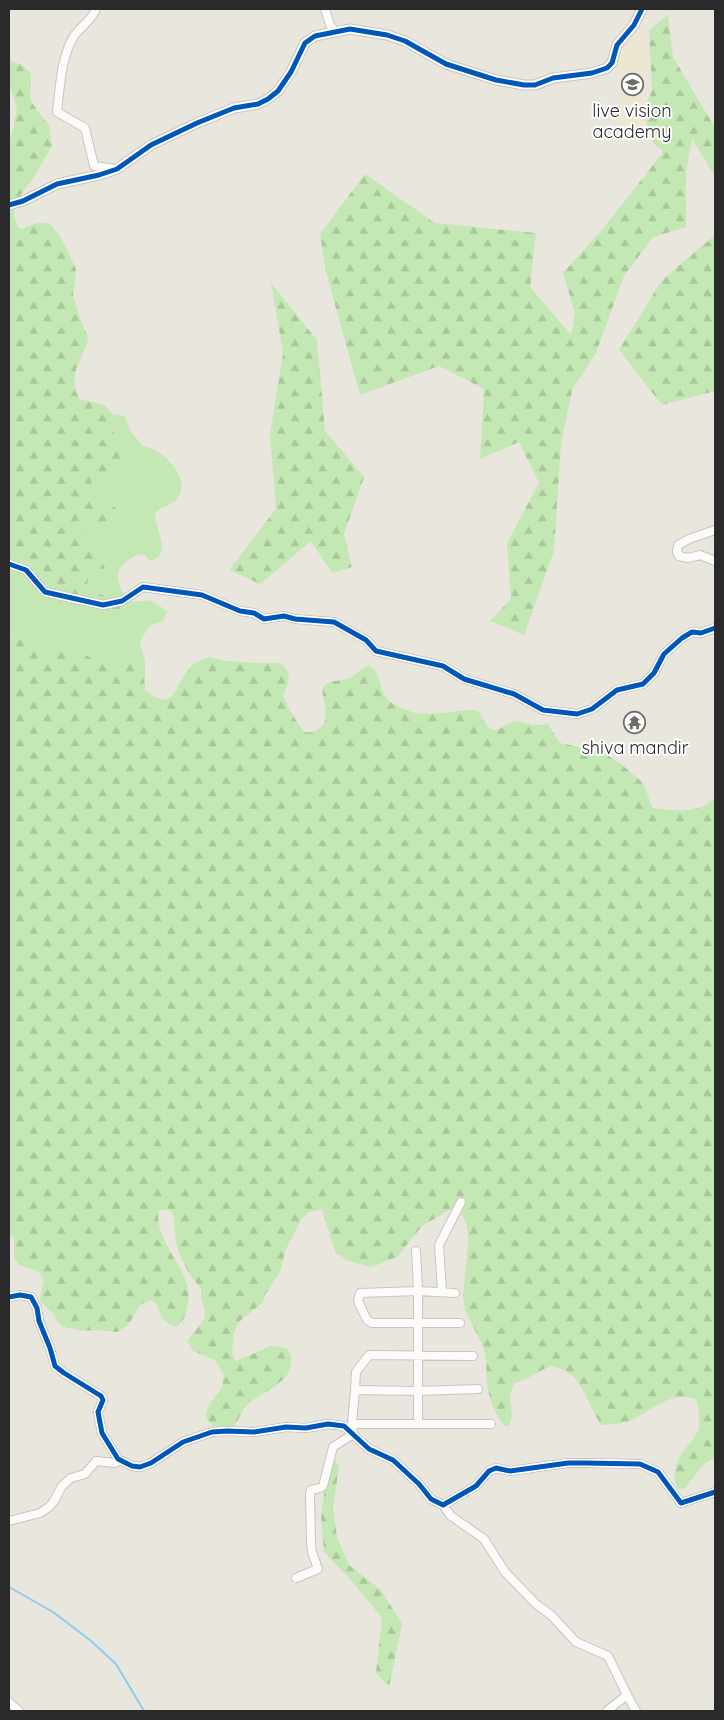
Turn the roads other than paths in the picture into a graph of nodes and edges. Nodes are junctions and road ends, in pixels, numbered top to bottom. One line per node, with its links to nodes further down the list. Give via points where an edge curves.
1 (96, 9): 5 (street, via 75,35 66,53 57,112 85,128 94,166)
2 (325, 9): 4 (street)
3 (642, 9): 4 (street, via 634,25 617,45 607,68 553,78 535,85 496,80 446,64 405,41 387,35 362,30)
4 (335, 31): 5 (street, via 315,36 304,43 288,77 268,99 197,123 151,145)
5 (117, 169): 6 (street, via 57,184 23,201)
6 (9, 204)
7 (715, 530): 8 (street, via 688,538 678,545 676,552 679,556 700,556)
8 (715, 561)
9 (9, 564): 10 (street, via 26,570 45,592 103,605 122,601 143,587 202,596 254,613 264,620 284,616 334,622 366,640 376,651 443,666 464,679 514,694 543,710 577,714 592,709 617,690 644,684 664,654 682,638 692,632 701,633)
10 (715, 628)
11 (461, 1202): 14 (street, via 438,1244)
12 (416, 1251): 13 (street)
13 (418, 1291): 14 (street); 17 (street); 17 (street, via 360,1293 358,1301 367,1320 372,1323)
14 (442, 1291): 15 (street)
15 (455, 1293)
16 (9, 1297): 28 (street, via 31,1297 55,1366 101,1396 103,1400 98,1412 102,1433)
17 (418, 1323): 18 (street); 19 (street)
18 (460, 1323)
19 (418, 1354): 20 (street); 22 (street, via 369,1356 356,1372); 23 (street)
20 (473, 1356)
21 (478, 1389): 23 (street)
22 (355, 1390): 23 (street); 24 (street)
23 (418, 1391): 25 (street)
24 (352, 1424): 25 (street); 27 (street)
25 (418, 1424): 26 (street)
26 (491, 1424)
27 (353, 1434): 28 (street, via 344,1426 328,1424 254,1432 227,1430 182,1442 140,1467); 30 (street, via 369,1449 393,1460 431,1499); 32 (street, via 333,1447 323,1486 311,1490 311,1543 318,1569)
28 (118, 1460): 31 (street, via 111,1464 96,1461 84,1474 70,1478 54,1501 40,1513)
29 (715, 1492): 30 (street, via 681,1503 658,1472 640,1464 568,1463 510,1471 496,1468 476,1486)
30 (443, 1505): 33 (street, via 452,1516 484,1540 505,1572 576,1642 608,1656)
31 (9, 1521)
32 (296, 1578)
33 (627, 1695): 36 (street); 37 (street)
34 (9, 1702): 35 (street)
35 (19, 1711)
36 (607, 1711)
37 (636, 1711)

